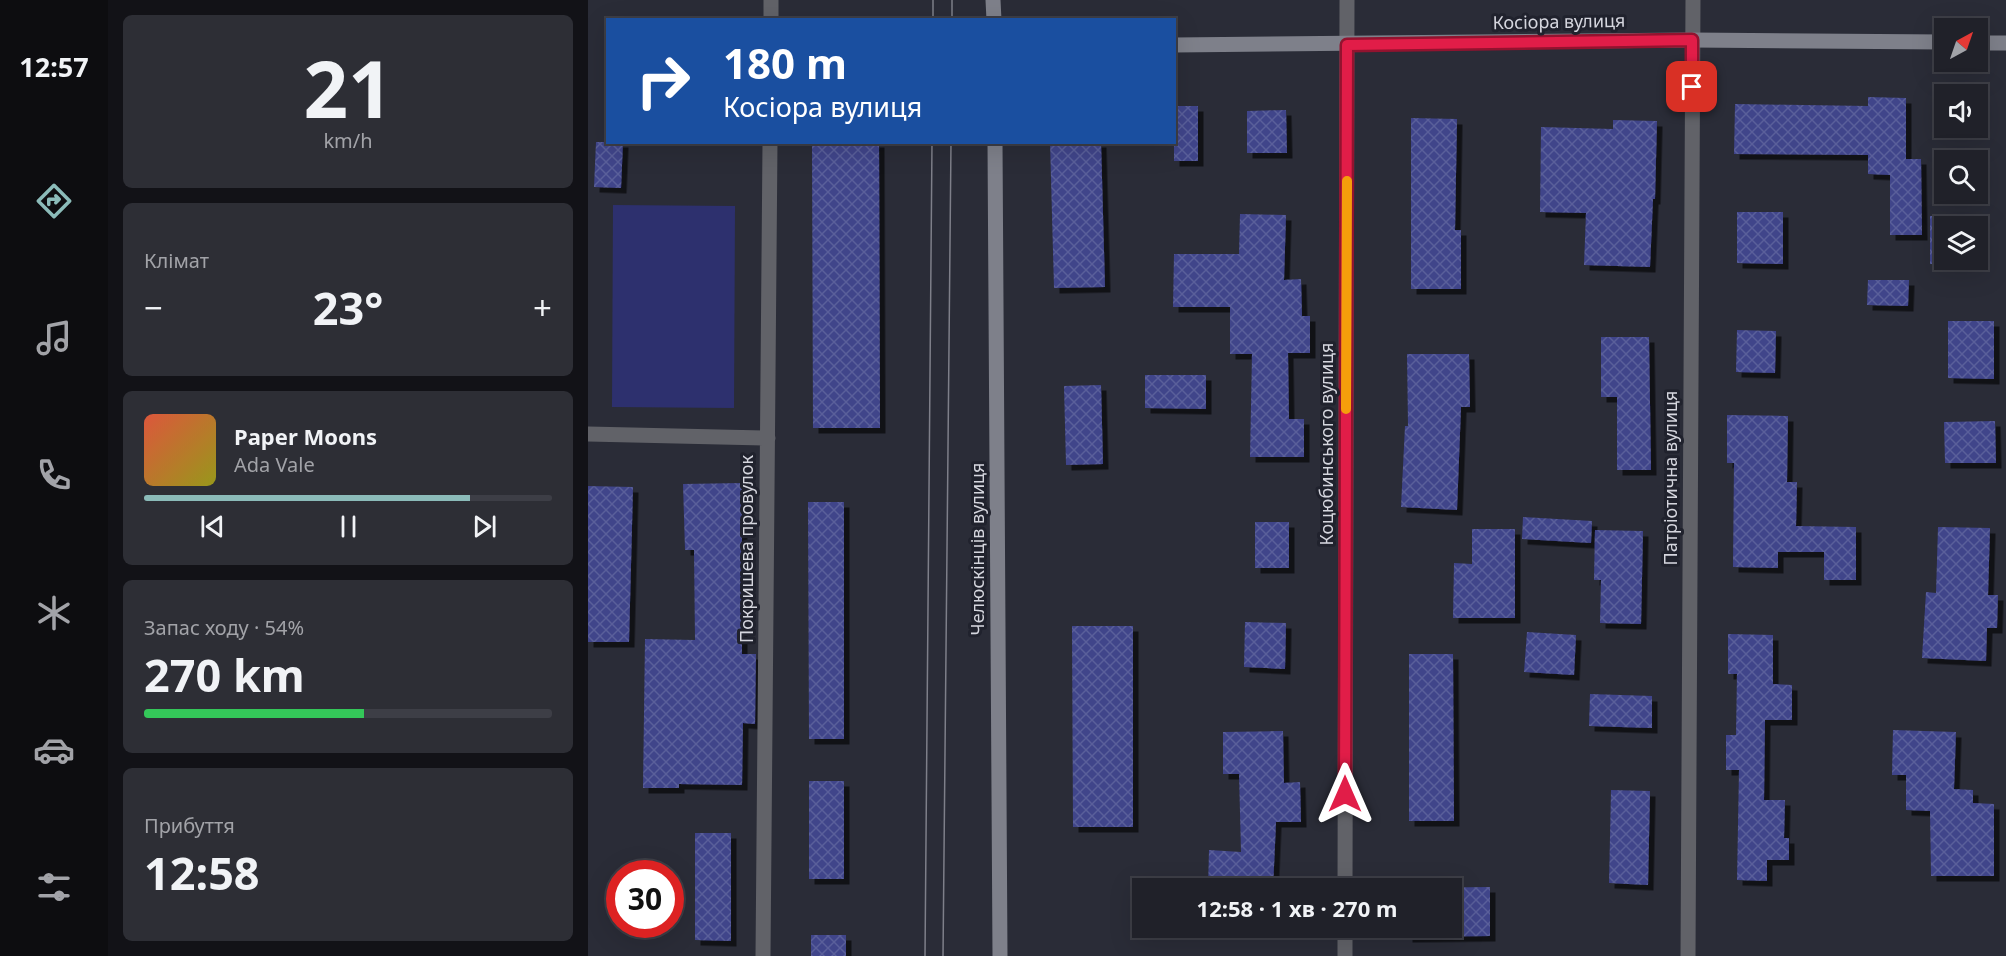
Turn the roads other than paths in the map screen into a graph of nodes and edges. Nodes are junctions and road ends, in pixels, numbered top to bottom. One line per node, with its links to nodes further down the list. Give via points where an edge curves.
1 (771, 0): 5 (street)
2 (993, 0): 6 (main road)
3 (1347, 0): 12 (street, Коцюбинського вулиця)
4 (1693, 0): 7 (street, Патріотична вулиця)
5 (771, 18)
6 (994, 18)
7 (1692, 40): 8 (main road, Косіора вулиця); 12 (main road, Косіора вулиця); 22 (street, Патріотична вулиця)
8 (1934, 42)
9 (1988, 43): 10 (main road)
10 (2006, 43)
11 (1176, 45): 12 (main road, Косіора вулиця)
12 (1347, 45): 17 (street, Коцюбинського вулиця)
13 (770, 144): 16 (street, Покришева провулок)
14 (995, 144): 20 (main road, Челюскінців вулиця)
15 (588, 434): 16 (street)
16 (768, 438): 19 (street, Покришева провулок)
17 (1345, 878)
18 (1345, 938): 21 (street)
19 (763, 956)
20 (1000, 956)
21 (1345, 956)
22 (1688, 956)

